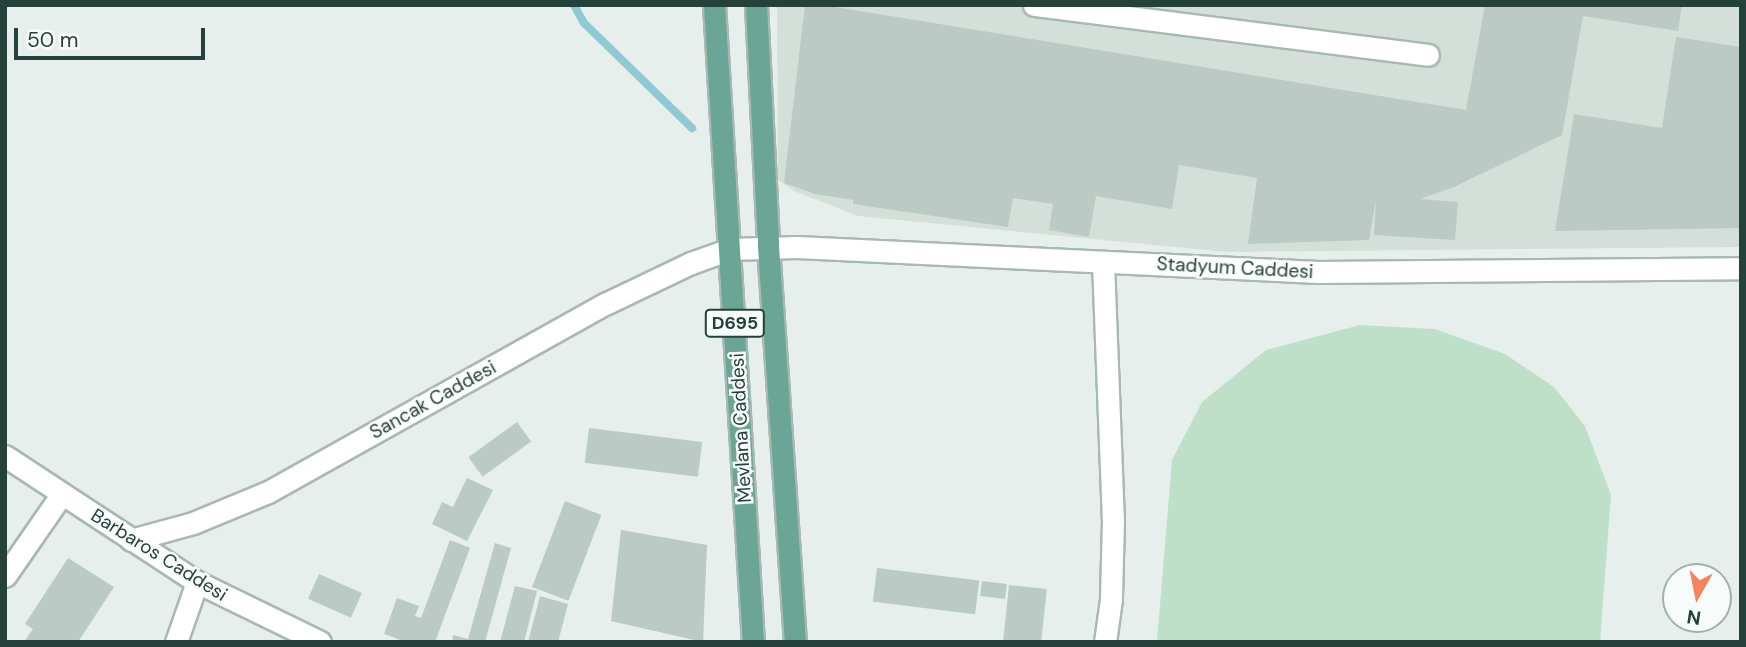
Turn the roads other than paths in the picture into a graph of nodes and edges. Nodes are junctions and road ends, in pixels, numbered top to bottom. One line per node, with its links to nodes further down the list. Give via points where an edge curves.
1 (714, 5): 6 (main road, Mevlana Caddesi / D695)
2 (756, 5): 5 (main road, Mevlana Caddesi / D695)
3 (1034, 5): 4 (street)
4 (1428, 55)
5 (768, 246): 6 (street, Stadyum Caddesi); 7 (street, Stadyum Caddesi); 17 (main road, Mevlana Caddesi / D695)
6 (730, 249): 11 (street, Sancak Caddesi, via 605,304 268,492 193,523); 16 (main road, Mevlana Caddesi / D695)
7 (1103, 262): 8 (street, Stadyum Caddesi, via 1318,272); 18 (street, via 1113,520)
8 (1741, 268)
9 (5, 456): 10 (street, Barbaros Caddesi)
10 (61, 495): 11 (street, Barbaros Caddesi); 12 (street)
11 (131, 540): 13 (street, Barbaros Caddesi)
12 (5, 576)
13 (197, 582): 14 (street); 15 (street, Barbaros Caddesi)
14 (176, 642)
15 (320, 642)
16 (753, 642)
17 (795, 642)
18 (1105, 642)

